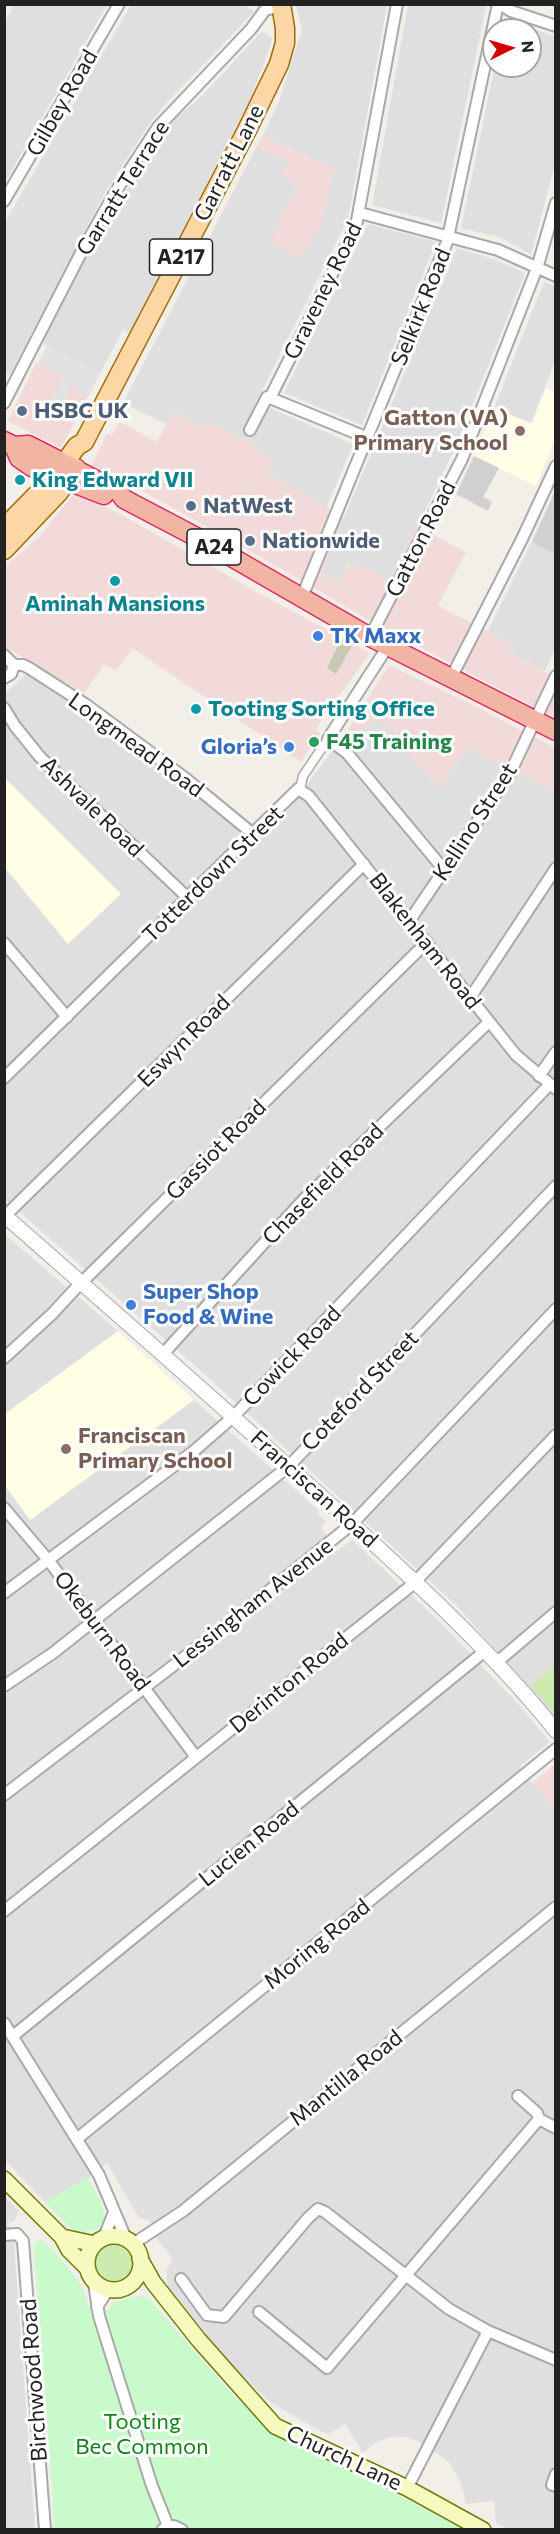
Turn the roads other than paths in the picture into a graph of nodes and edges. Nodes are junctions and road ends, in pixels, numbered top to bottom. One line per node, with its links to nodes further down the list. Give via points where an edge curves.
1 (118, 4): 6 (street, Gilbey Road)
2 (397, 4): 8 (street, Graveney Road)
3 (499, 4): 5 (street); 9 (street, Selkirk Road)
4 (272, 6): 13 (street, Garratt Terrace, via 158,127 82,251); 18 (main road, Garratt Lane / A217, via 284,16 285,43 279,63)
5 (555, 26)
6 (4, 201)
7 (555, 203): 10 (street, Gatton Road)
8 (360, 213): 9 (street); 12 (street, Graveney Road)
9 (449, 236): 10 (street, via 498,250); 15 (street, Selkirk Road)
10 (537, 268): 11 (street); 22 (street, Gatton Road, via 462,459)
11 (555, 276)
12 (270, 398): 14 (street, Graveney Road); 15 (street)
13 (4, 403)
14 (250, 430)
15 (368, 438): 21 (street, Selkirk Road)
16 (9, 444): 18 (highway, A24, via 28,445)
17 (555, 466): 28 (street)
18 (66, 472): 19 (main road, A217); 20 (main road, A217); 21 (highway, A24, via 115,501 124,500 181,528)
19 (4, 528)
20 (4, 550)
21 (302, 597): 22 (highway, A24)
22 (370, 637): 23 (highway, A24)
23 (388, 646): 28 (highway, A24); 32 (street, Totterdown Street)
24 (4, 655): 25 (street, Longmead Road)
25 (14, 665): 27 (street, via 11,674); 34 (street, Longmead Road, via 23,665 88,706)
26 (555, 676): 30 (street, Kellino Street)
27 (4, 678)
28 (451, 678): 30 (highway, A24)
29 (4, 708): 38 (street, Ashvale Road, via 40,757)
30 (535, 721): 31 (highway, A24); 37 (street, Kellino Street, via 510,773)
31 (555, 731)
32 (328, 739): 33 (street, Totterdown Street, via 303,776); 37 (street, via 347,753)
33 (300, 789): 34 (street, Totterdown Street); 35 (street, Blakenham Road)
34 (253, 834): 38 (street, Totterdown Street)
35 (364, 864): 39 (street, Blakenham Road); 50 (street, Eswyn Road)
36 (555, 868): 42 (street)
37 (445, 871): 39 (street, Kellino Street)
38 (188, 898): 43 (street, Totterdown Street)
39 (410, 920): 40 (street, Blakenham Road)
40 (427, 942): 42 (street, Blakenham Road); 51 (street, Gassiot Road)
41 (4, 943): 43 (street)
42 (470, 998): 44 (street, Blakenham Road)
43 (67, 1017): 47 (street, Totterdown Street)
44 (489, 1022): 46 (street, Blakenham Road); 53 (street, Chasefield Road, via 304,1199)
45 (555, 1052): 46 (street)
46 (539, 1076): 48 (street, Blakenham Road)
47 (4, 1078)
48 (552, 1087): 55 (street, Cowick Road)
49 (555, 1186): 57 (street, Coteford Street)
50 (5, 1216): 51 (street, Franciscan Road)
51 (82, 1283): 53 (street, Franciscan Road); 54 (street, Gassiot Road)
52 (555, 1309): 59 (street, Lessingham Avenue)
53 (163, 1354): 55 (street, Franciscan Road)
54 (4, 1358)
55 (234, 1416): 57 (street, Franciscan Road); 60 (street, Cowick Road)
56 (555, 1435): 61 (street, Derinton Road)
57 (289, 1466): 59 (street, Franciscan Road); 64 (street, Coteford Street)
58 (4, 1508): 60 (street, Okeburn Road)
59 (352, 1524): 61 (street, Franciscan Road); 68 (street, Lessingham Avenue)
60 (49, 1561): 62 (street, Cowick Road); 64 (street, Okeburn Road)
61 (416, 1582): 65 (street, Franciscan Road); 71 (street, Derinton Road)
62 (4, 1593)
63 (555, 1612): 66 (street)
64 (93, 1622): 67 (street, Coteford Street); 68 (street, Okeburn Road)
65 (485, 1651): 66 (street, Franciscan Road); 76 (street, Lucien Road)
66 (496, 1663): 69 (street, Franciscan Road)
67 (4, 1686)
68 (145, 1688): 71 (street, Okeburn Road); 72 (street, Lessingham Avenue)
69 (555, 1731)
70 (555, 1749): 80 (street, Moring Road)
71 (196, 1757): 74 (street, Derinton Road)
72 (4, 1795)
73 (555, 1907): 86 (street, Mantilla Road, via 183,2211)
74 (4, 1911)
75 (4, 2023): 76 (street)
76 (13, 2036): 80 (street)
77 (518, 2096): 78 (street)
78 (539, 2119): 79 (street); 89 (street)
79 (555, 2128)
80 (78, 2138): 82 (street)
81 (4, 2179): 84 (main road)
82 (114, 2212): 85 (street); 86 (street)
83 (4, 2235): 101 (street, Birchwood Road, via 17,2234 23,2241)
84 (62, 2237): 85 (main road); 88 (main road)
85 (100, 2240): 86 (main road, via 115,2236); 88 (main road, via 88,2252)
86 (129, 2241): 87 (main road)
87 (141, 2259): 91 (main road, via 141,2272); 92 (main road, Church Lane)
88 (87, 2268): 93 (main road)
89 (404, 2275): 90 (street, via 318,2209 224,2317 207,2315); 94 (street, via 327,2368); 95 (street, via 449,2309)
90 (181, 2279)
91 (135, 2281): 92 (main road); 93 (main road, via 121,2290)
92 (153, 2282): 99 (main road, Church Lane, via 198,2340 275,2426)
93 (101, 2287): 100 (street, via 97,2307)
94 (259, 2312)
95 (488, 2331): 96 (street); 99 (street)
96 (555, 2360)
97 (555, 2474): 98 (street)
98 (555, 2486)
99 (407, 2488): 103 (main road, Church Lane)
100 (166, 2528): 102 (street)
101 (45, 2529)
102 (182, 2529)
103 (483, 2529)

